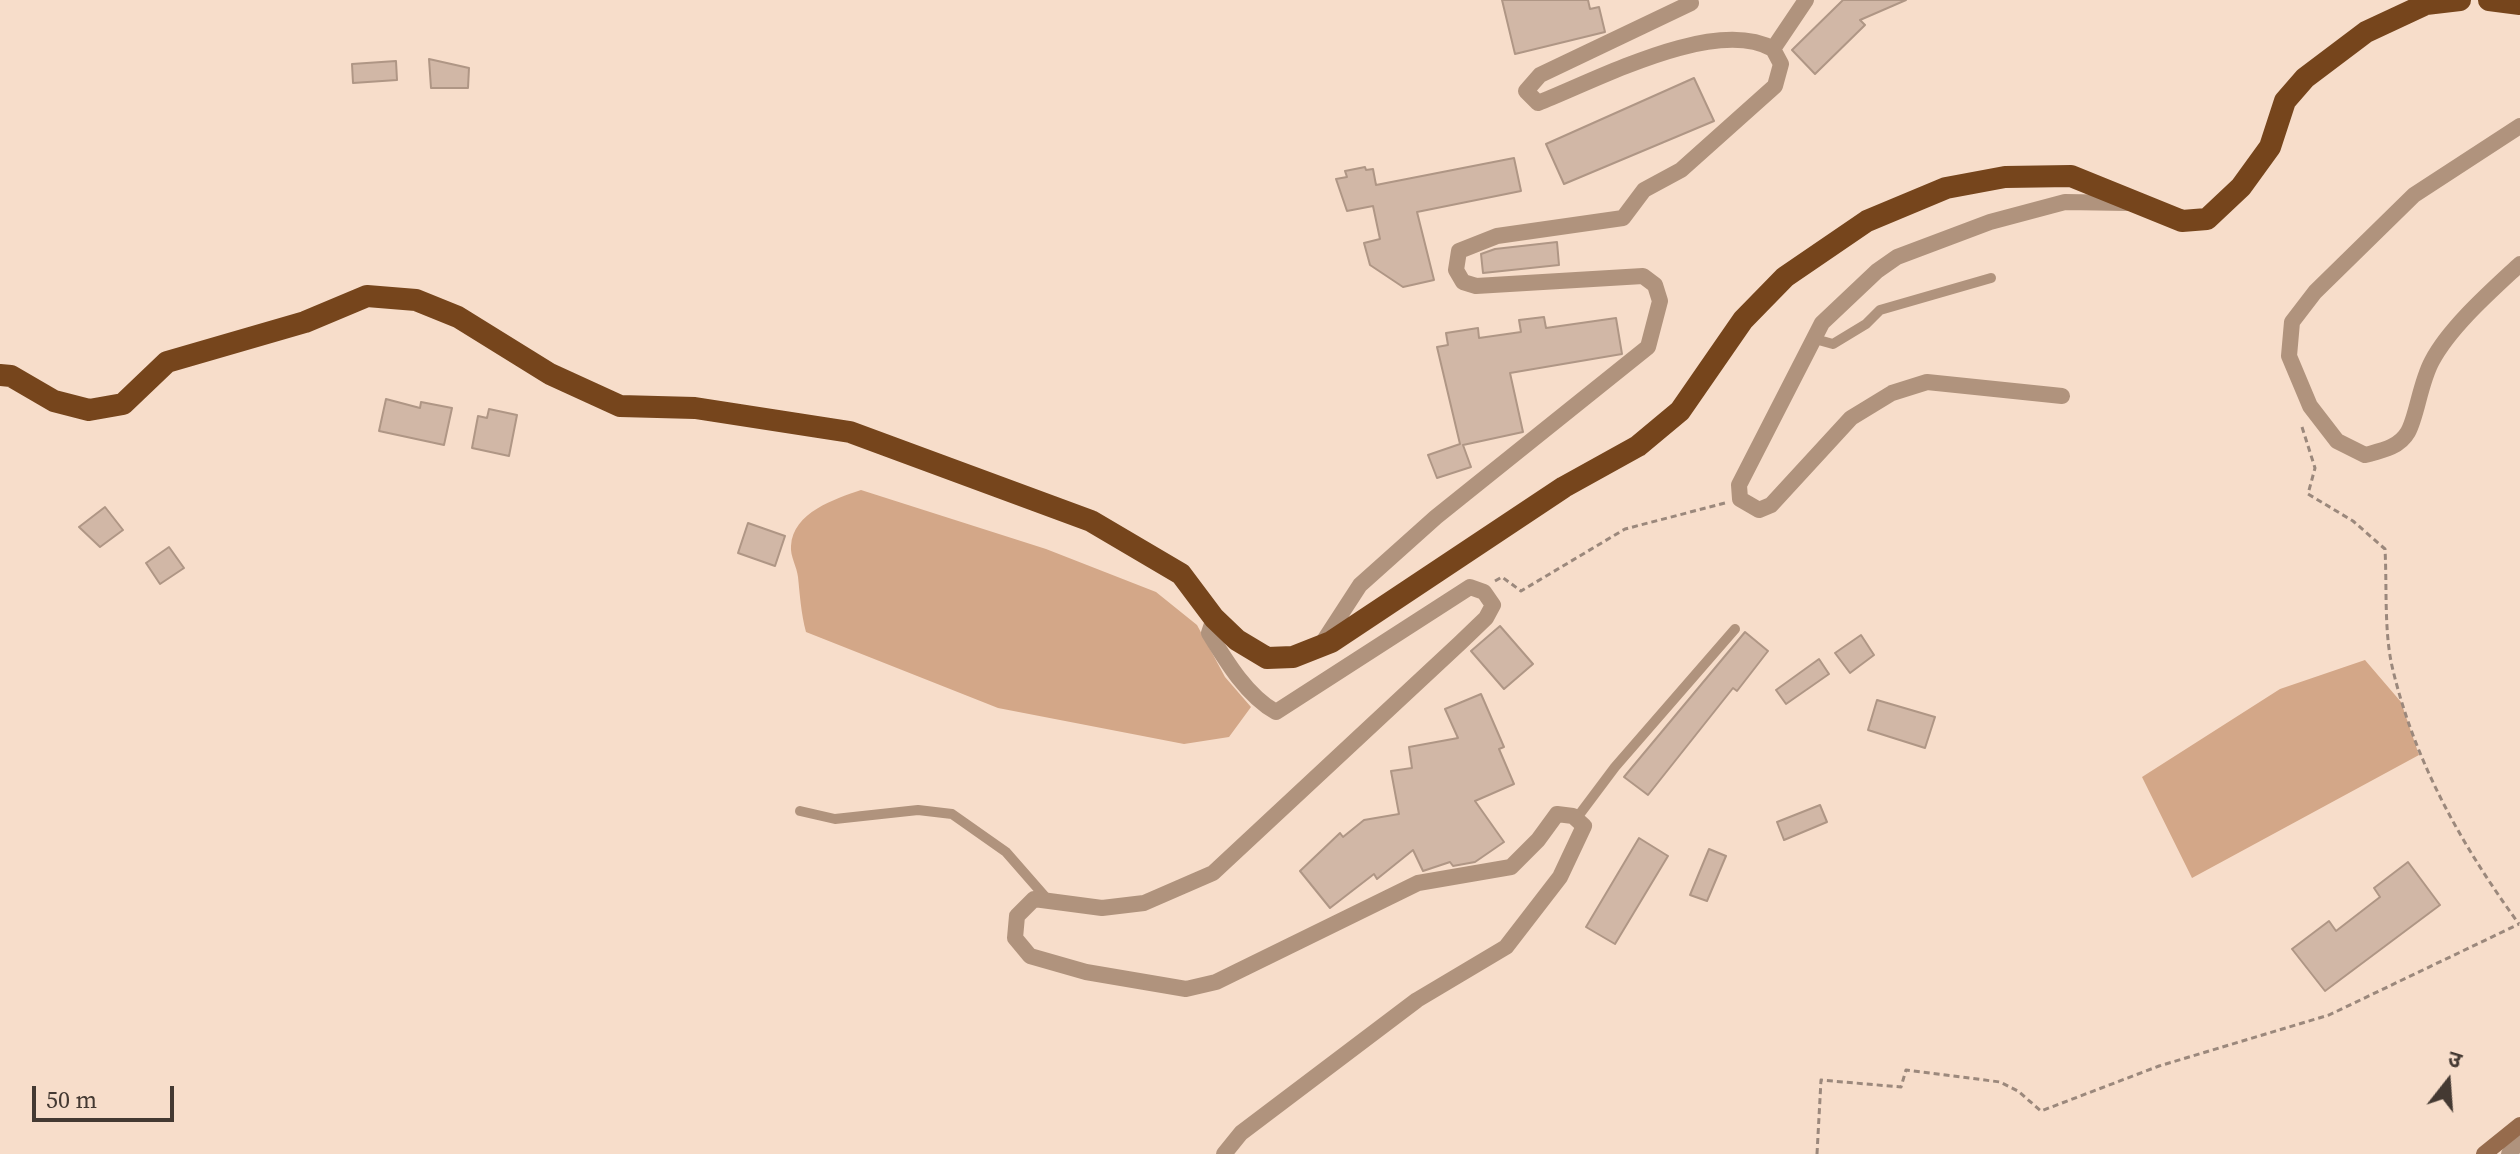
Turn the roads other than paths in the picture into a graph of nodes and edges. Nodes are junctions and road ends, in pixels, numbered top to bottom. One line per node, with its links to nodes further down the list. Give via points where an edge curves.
1 (1806, 0): 6 (street)
2 (2460, 0): 8 (highway, via 2426,4 2366,32 2305,78 2285,101 2270,147 2241,187 2207,219 2182,221)
3 (2489, 0): 5 (highway)
4 (1691, 3): 6 (street, via 1540,75 1526,91 1538,103 1696,41 1734,39)
5 (2520, 4)
6 (1773, 49): 16 (street, via 1781,64 1775,86 1681,170 1644,190 1623,218 1497,236 1459,251 1456,270 1463,282 1476,286 1643,276 1655,285 1660,301 1648,347 1436,517 1360,585)
7 (2520, 126): 9 (street, via 2414,195 2315,292 2292,322 2289,356 2310,406 2337,441 2365,455 2392,448 2408,433 2432,360)
8 (2138, 204): 11 (street, via 2065,202 1990,222 1897,257 1822,323); 16 (highway, via 2071,176 2005,177 1946,188 1867,221 1785,277 1743,320 1680,411 1638,446 1564,487)
9 (2520, 264)
10 (1991, 278): 11 (lane, via 1880,310 1833,344)
11 (1815, 339): 13 (street, via 1739,485 1740,499 1759,510 1771,505 1851,418 1892,393 1927,382)
12 (0, 375): 14 (highway, via 54,401 89,410 123,404 167,362 305,322 367,296 416,300 458,317 550,374 620,406 695,408 850,432 1091,521 1181,574)
13 (2062, 396)
14 (1214, 618): 16 (highway, via 1267,658 1293,657); 19 (street, via 1209,633 1221,653 1262,704 1276,712 1470,587 1484,592 1493,605 1486,618 1213,873 1144,903 1102,908)
15 (1735, 629): 18 (lane)
16 (1320, 646)
17 (800, 811): 19 (lane, via 835,819 918,810 952,814 1006,852)
18 (1576, 819): 19 (street, via 1557,814 1511,867 1418,883 1216,982 1186,989 1086,972 1030,956 1015,938 1017,916 1034,899); 22 (street, via 1584,826 1582,836 1560,877 1506,947 1417,1000 1241,1133)
19 (1048, 900)
20 (2520, 1125): 23 (main road)
21 (2520, 1140): 24 (street)
22 (1224, 1154)
23 (2484, 1154)
24 (2509, 1154)

